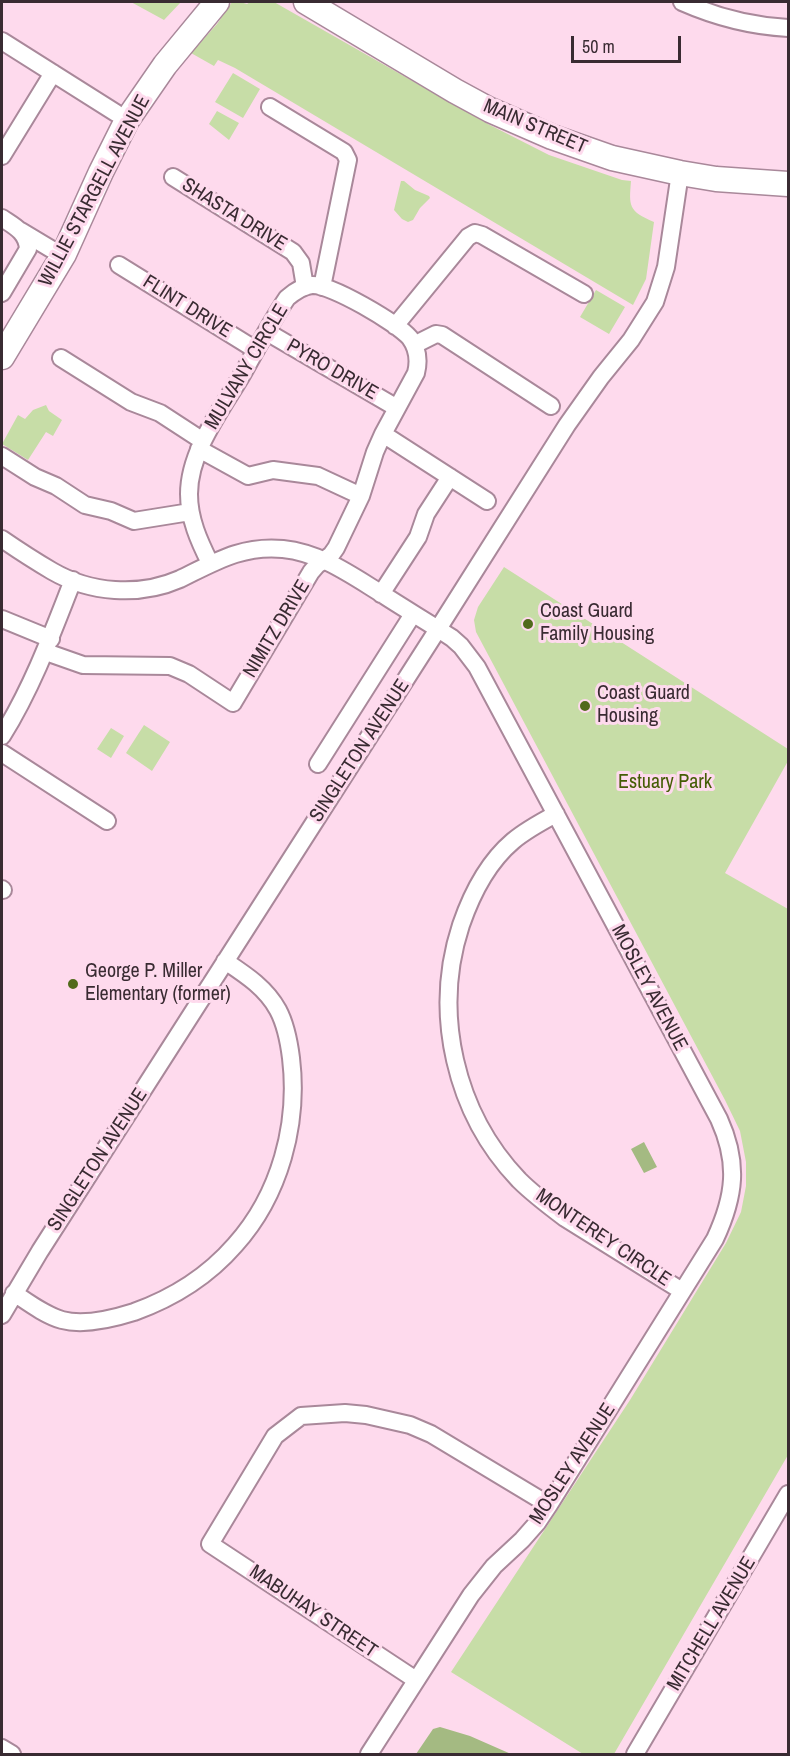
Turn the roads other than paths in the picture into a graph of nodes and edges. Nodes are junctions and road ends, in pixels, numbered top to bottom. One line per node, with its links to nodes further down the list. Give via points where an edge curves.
1 (217, 2): 24 (street, WILLIE STARGELL AVENUE, via 132,113 64,254)
2 (306, 2): 10 (street, MAIN STREET, via 455,91 521,124 612,158)
3 (682, 2): 4 (street, via 729,19)
4 (789, 28)
5 (2, 41): 6 (street)
6 (53, 73): 8 (street); 9 (street)
7 (270, 107): 17 (street, via 347,155)
8 (111, 110)
9 (2, 156)
10 (680, 174): 12 (street, MAIN STREET); 42 (street, SINGLETON AVENUE, via 666,267 655,302 583,401)
11 (173, 177): 17 (street, SHASTA DRIVE, via 293,252)
12 (789, 184)
13 (2, 218): 14 (street)
14 (20, 230): 15 (street); 18 (street, via 28,249)
15 (51, 249)
16 (119, 265): 23 (street, FLINT DRIVE)
17 (314, 287): 20 (street, via 358,303); 21 (street, MULVANY CIRCLE, via 295,291 287,298)
18 (2, 293)
19 (584, 294): 20 (street, via 475,233)
20 (394, 326): 22 (street)
21 (267, 332): 23 (street, MULVANY CIRCLE); 27 (street, PYRO DRIVE)
22 (414, 345): 26 (street, via 442,334); 27 (street, via 416,374)
23 (256, 350): 29 (street, MULVANY CIRCLE)
24 (2, 357)
25 (60, 358): 29 (street, via 131,402 160,413)
26 (551, 405)
27 (397, 408): 28 (street)
28 (383, 434): 31 (street); 32 (street)
29 (201, 445): 32 (street, via 248,476 273,470 318,476); 34 (street, MULVANY CIRCLE, via 192,471)
30 (2, 456): 34 (street, via 85,505 126,519)
31 (450, 477): 33 (street); 39 (street)
32 (361, 496): 36 (street, via 336,548)
33 (488, 501)
34 (190, 512): 37 (street, MULVANY CIRCLE)
35 (2, 539): 38 (street, MOSLEY AVENUE, via 53,572)
36 (326, 560): 37 (street, MOSLEY AVENUE, via 304,552 262,549); 39 (street, MOSLEY AVENUE); 43 (street, NIMITZ DRIVE, via 311,572 233,703 170,666 83,665)
37 (210, 563): 38 (street, MOSLEY AVENUE, via 177,580 135,590 94,587)
38 (73, 580): 43 (street)
39 (381, 594): 40 (street, MOSLEY AVENUE)
40 (413, 614): 42 (street, MOSLEY AVENUE); 46 (street)
41 (2, 620): 43 (street)
42 (438, 629): 47 (street, MOSLEY AVENUE, via 461,646 477,667); 49 (street, SINGLETON AVENUE)
43 (48, 645): 44 (street)
44 (2, 736)
45 (2, 753): 48 (street)
46 (318, 764)
47 (556, 814): 50 (street, MOSLEY AVENUE, via 726,1134 732,1168 729,1203 715,1239); 50 (street, MONTEREY CIRCLE, via 514,840 499,855 486,870 465,912 449,988 454,1059 480,1126 520,1180 565,1218)
48 (107, 821)
49 (225, 961): 51 (street, SINGLETON AVENUE); 51 (street, via 258,984 278,1010 292,1068 292,1114 283,1158 270,1192 251,1224 201,1277 169,1298 127,1314 84,1322 64,1320)
50 (682, 1291): 54 (street, MOSLEY AVENUE)
51 (14, 1293): 52 (street, SINGLETON AVENUE)
52 (2, 1315)
53 (789, 1494): 59 (street, MITCHELL AVENUE)
54 (549, 1505): 55 (street, MOSLEY AVENUE, via 471,1595); 55 (street, MABUHAY STREET, via 451,1444 410,1425 345,1413 301,1416 275,1436 210,1544)
55 (416, 1680): 58 (street, MOSLEY AVENUE)
56 (2, 1748): 57 (street)
57 (12, 1755)
58 (369, 1755)
59 (634, 1755)

